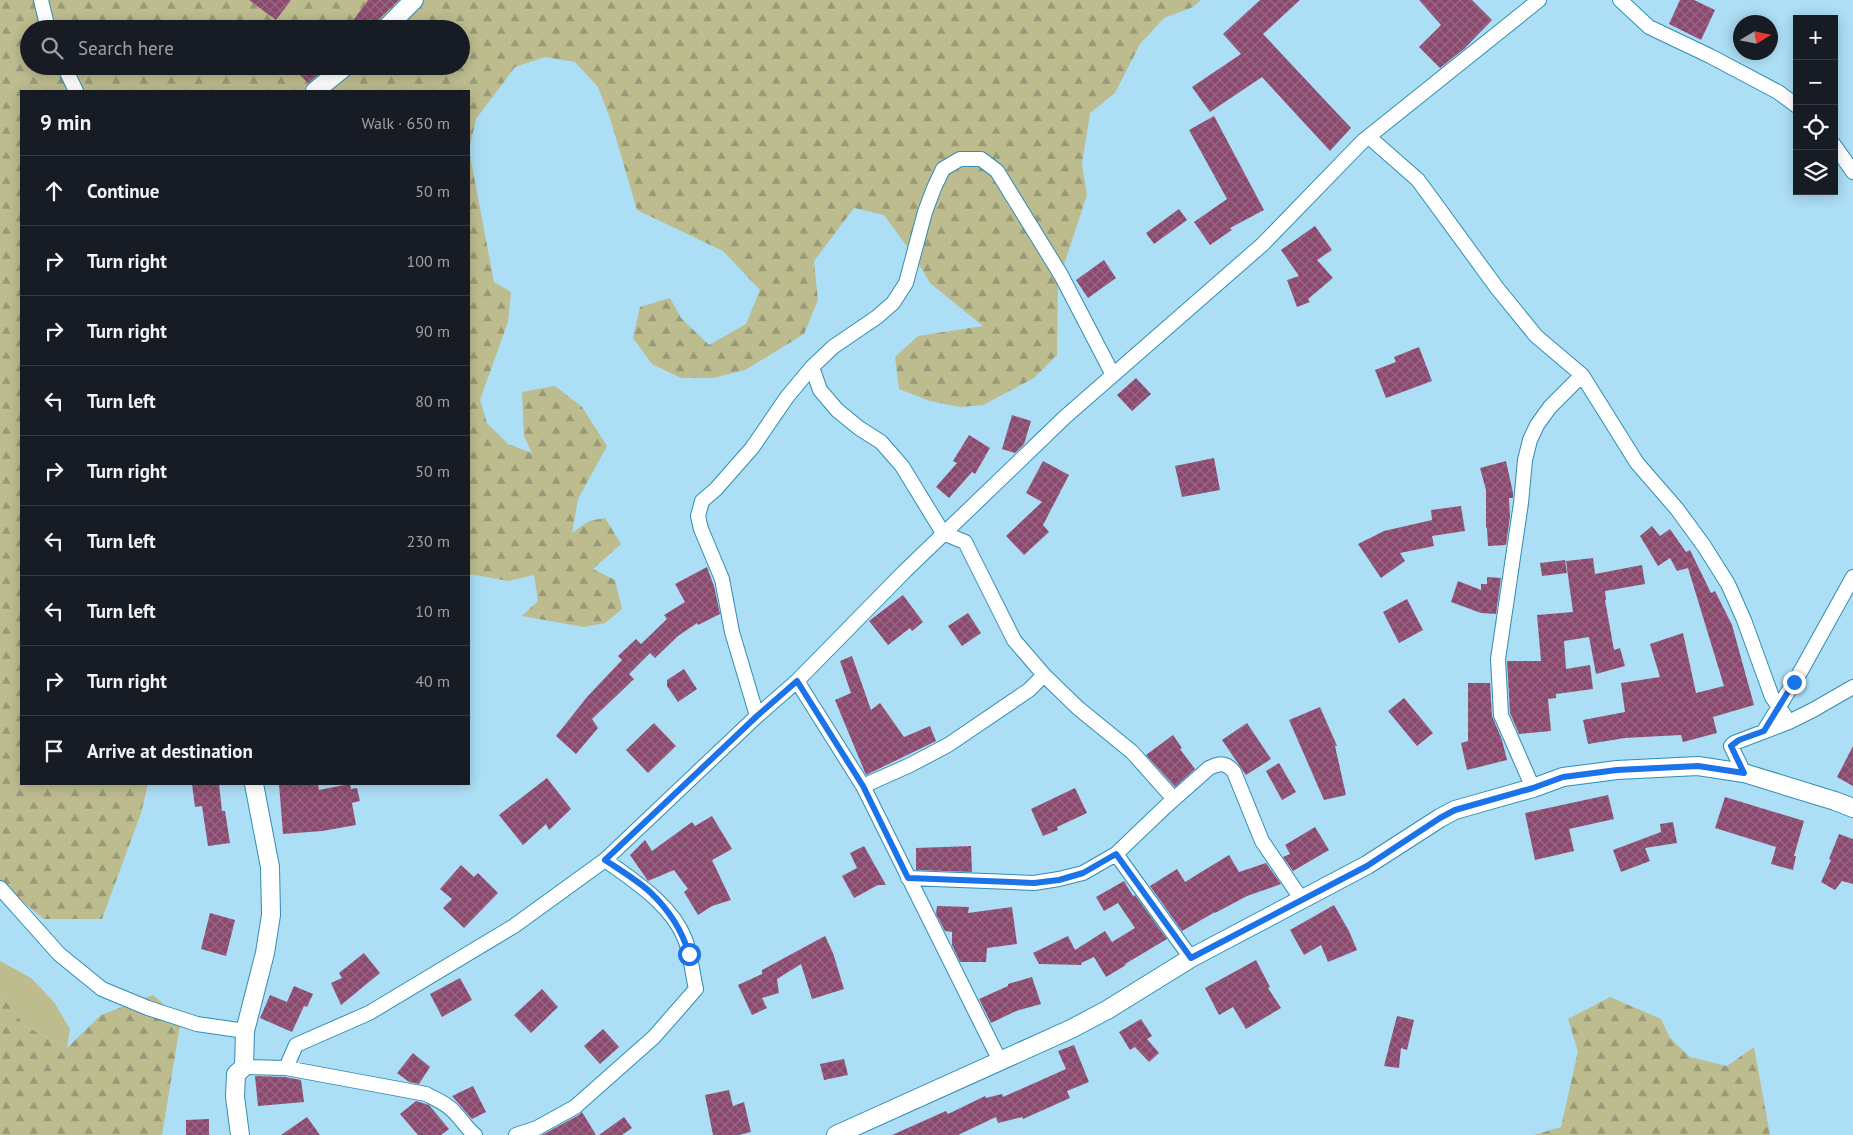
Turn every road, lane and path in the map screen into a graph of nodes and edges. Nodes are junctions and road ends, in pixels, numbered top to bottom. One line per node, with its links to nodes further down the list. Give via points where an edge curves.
1 (42, 0): 5 (street)
2 (414, 0): 6 (street)
3 (1539, 0): 12 (street)
4 (1620, 0): 11 (street, via 1649,27 1778,92)
5 (46, 20)
6 (395, 20)
7 (68, 75): 9 (street)
8 (335, 75): 10 (street)
9 (76, 90)
10 (316, 90)
11 (1796, 105)
12 (1370, 137): 16 (street, via 1418,180 1536,336); 17 (street, via 1263,244)
13 (1838, 150): 14 (street)
14 (1853, 172)
15 (812, 367): 17 (street, via 833,347 894,303 906,283 925,212 944,169 960,159 981,159 997,170 1061,275); 18 (street, via 820,390 837,410 881,442 902,466); 24 (street, via 752,448 702,501 698,516 722,579 732,632)
16 (1582, 375): 23 (street, via 1637,463 1677,509 1728,584); 30 (street, via 1550,407 1530,440 1498,659 1501,715)
17 (1113, 376): 18 (street)
18 (943, 533): 20 (street, via 965,542 1014,640); 21 (street)
19 (1853, 576): 23 (street)
20 (1044, 674): 29 (street, via 1029,690 948,745); 31 (street, via 1078,708 1132,752)
21 (797, 681): 24 (street); 29 (street)
22 (1853, 687): 25 (street)
23 (1778, 708): 25 (street); 26 (street)
24 (757, 716): 34 (street)
25 (1789, 722): 26 (street)
26 (1764, 731): 27 (street, via 1731,746)
27 (1744, 773): 30 (street, via 1698,766 1617,770 1563,777); 32 (street)
28 (254, 785): 39 (street, via 270,867 271,915 266,953)
29 (863, 786): 35 (street)
30 (1533, 788): 37 (street, via 1455,810 1367,866)
31 (1174, 799): 33 (street); 37 (street, via 1209,768 1217,764 1229,766 1262,841)
32 (1853, 808)
33 (1116, 854): 35 (street, via 1083,873 1034,883); 38 (street)
34 (605, 860): 42 (street, via 514,926 370,1013 296,1045); 45 (street, via 650,892 676,924 684,938 696,988 654,1038 575,1107 538,1128)
35 (908, 878): 40 (street)
36 (0, 888): 39 (street, via 59,954 102,989 197,1024)
37 (1302, 900): 38 (street)
38 (1191, 958): 40 (street, via 1072,1029)
39 (245, 1031): 41 (street)
40 (1000, 1061): 46 (street)
41 (244, 1067): 42 (street); 43 (street, via 236,1074 235,1097)
42 (286, 1068): 44 (street, via 426,1094 443,1102)
43 (240, 1135)
44 (475, 1135)
45 (516, 1135)
46 (836, 1135)

